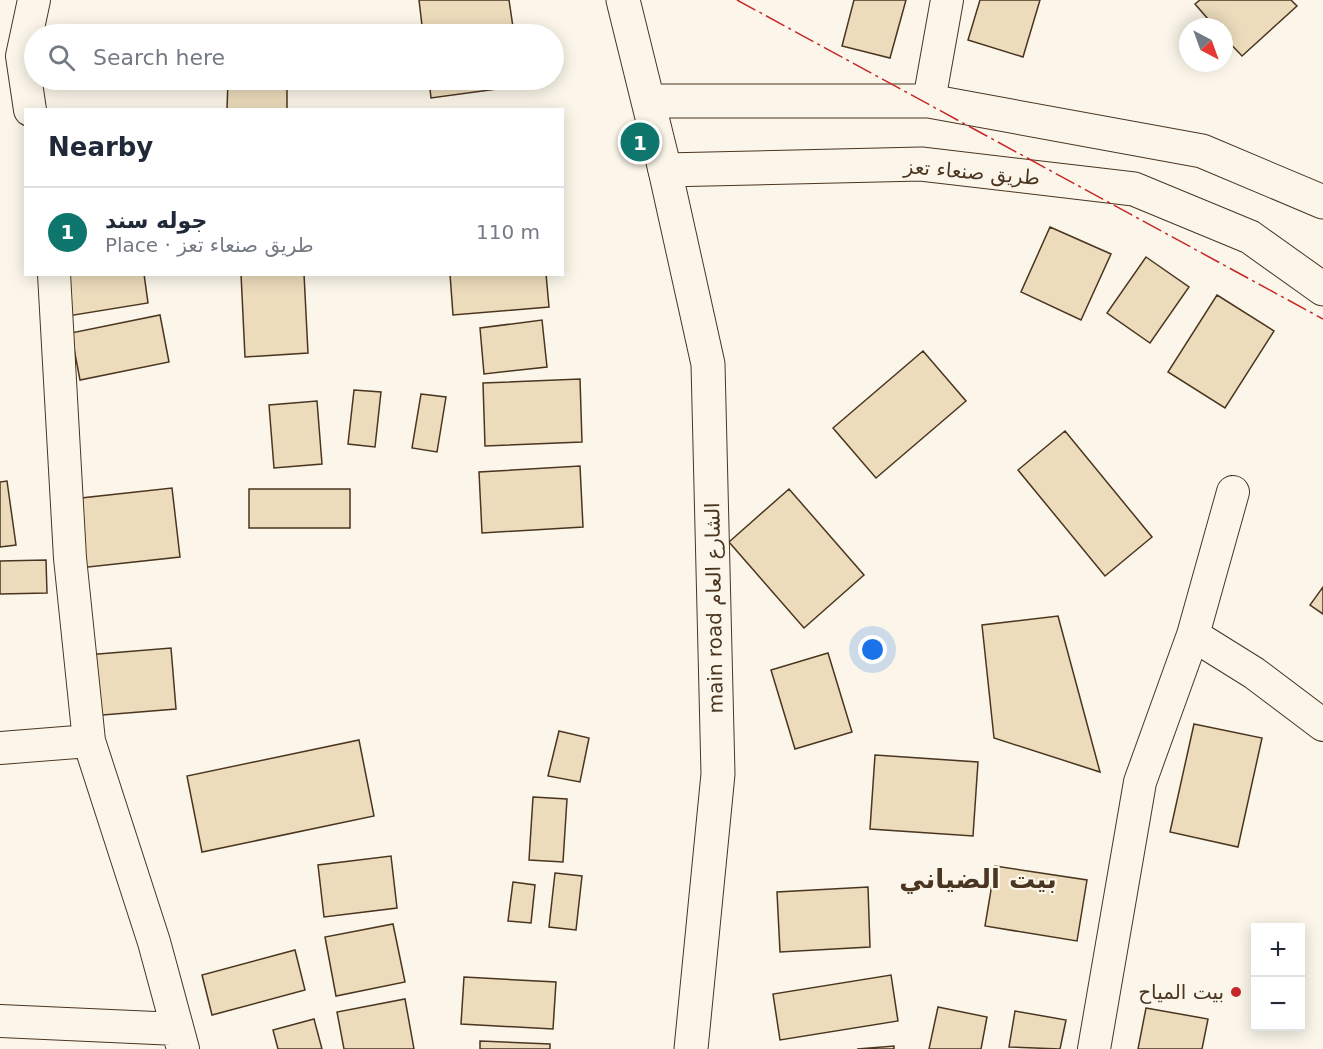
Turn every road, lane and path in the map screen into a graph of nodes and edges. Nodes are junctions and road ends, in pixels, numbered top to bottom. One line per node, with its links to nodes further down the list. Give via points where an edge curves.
1 (34, 0): 4 (street)
2 (623, 0): 8 (main road)
3 (947, 0): 9 (street)
4 (29, 24)
5 (24, 48): 6 (street)
6 (24, 70)
7 (27, 90): 10 (street)
8 (650, 101): 9 (main road); 11 (main road)
9 (929, 101): 12 (main road, via 1202,151)
10 (30, 108)
11 (665, 170): 14 (main road, طريق صنعاء تعز, via 921,164 1134,189 1250,237); 22 (main road, main road الشارع العام, via 708,364 718,774)
12 (1323, 202)
13 (54, 276): 18 (street, via 70,558)
14 (1323, 289)
15 (1233, 492): 16 (street)
16 (1192, 635): 17 (street, via 1254,673); 23 (street, via 1140,782)
17 (1323, 725)
18 (89, 741): 19 (street); 21 (street, via 154,942)
19 (0, 748)
20 (0, 1022): 21 (street)
21 (180, 1039)
22 (691, 1049)
23 (1094, 1049)

